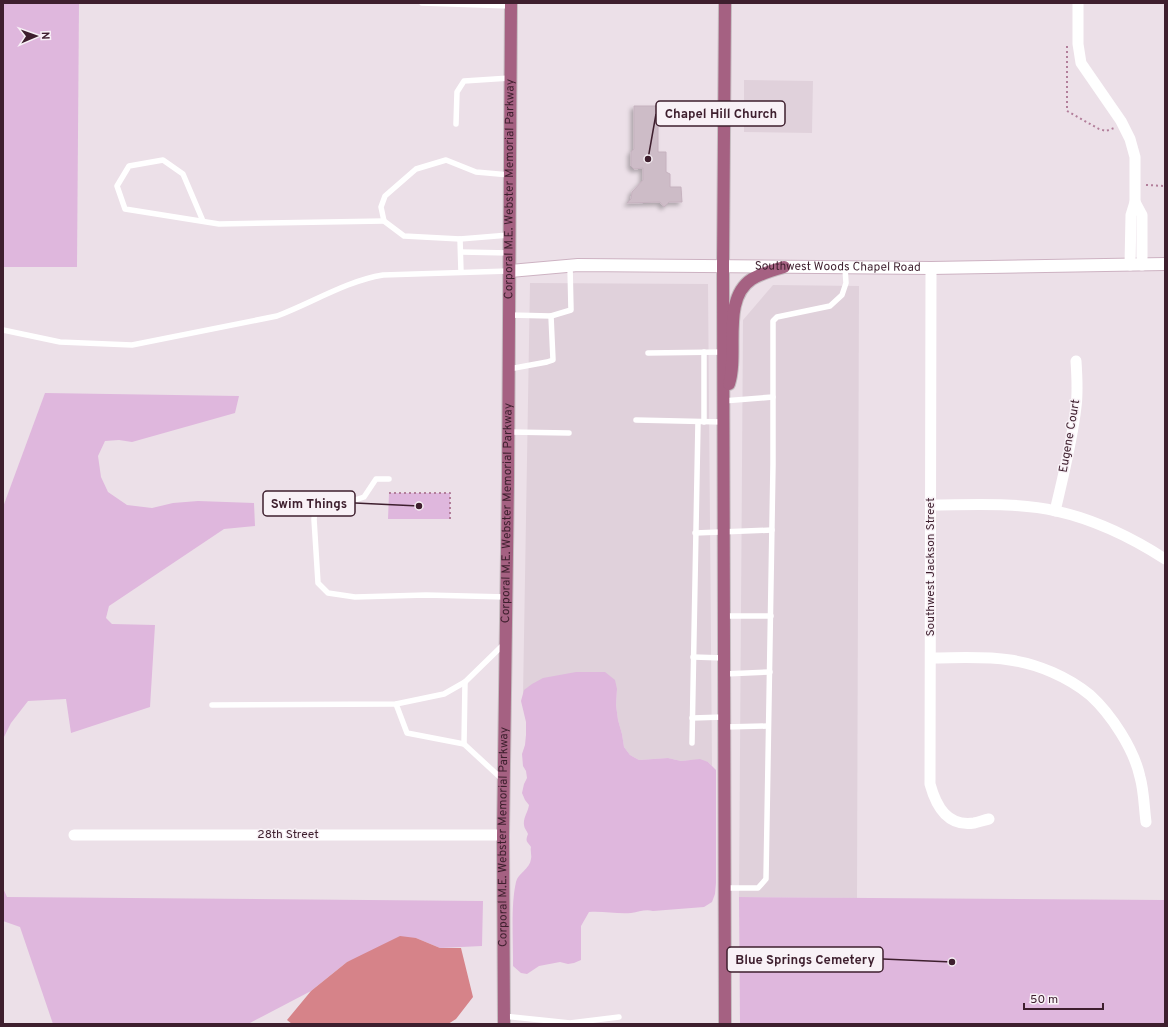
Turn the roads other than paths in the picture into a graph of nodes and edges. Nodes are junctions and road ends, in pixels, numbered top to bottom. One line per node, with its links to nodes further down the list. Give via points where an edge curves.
1 (422, 3): 4 (lane)
2 (725, 3): 7 (main road)
3 (1078, 3): 16 (street, via 1078,44 1081,63 1121,120 1135,158 1135,202 1142,215)
4 (511, 4): 5 (main road, Corporal M.E. Webster Memorial Parkway)
5 (511, 78): 8 (lane, via 464,81 457,92); 9 (main road, Corporal M.E. Webster Memorial Parkway)
6 (777, 111): 7 (lane, via 767,118)
7 (724, 122): 19 (main road)
8 (456, 124)
9 (510, 175): 11 (lane, via 476,172 446,160 416,169 385,196 381,208); 12 (main road, Corporal M.E. Webster Memorial Parkway)
10 (203, 221): 10 (lane, via 125,209 117,186 129,166 163,160 183,174); 11 (lane, via 219,224)
11 (384, 221): 13 (lane, via 404,236)
12 (510, 235): 13 (lane); 15 (main road, Corporal M.E. Webster Memorial Parkway)
13 (460, 238): 14 (lane)
14 (460, 252): 15 (lane); 24 (lane)
15 (510, 253): 23 (main road, Corporal M.E. Webster Memorial Parkway)
16 (1136, 264): 17 (main road, Southwest Woods Chapel Road); 22 (main road, Southwest Woods Chapel Road)
17 (1165, 264)
18 (570, 266): 19 (main road, Southwest Woods Chapel Road); 23 (main road, Southwest Woods Chapel Road); 26 (lane, via 571,310)
19 (723, 267): 20 (main road, Southwest Woods Chapel Road); 29 (main road)
20 (784, 267): 21 (main road, Southwest Woods Chapel Road); 34 (main road, via 763,273 751,280 738,296 735,304 730,382)
21 (845, 268): 22 (main road, Southwest Woods Chapel Road); 33 (lane, via 846,283 842,294 830,306 777,317 773,321)
22 (931, 268): 41 (street, Southwest Jackson Street)
23 (510, 270): 24 (lane); 25 (main road, Corporal M.E. Webster Memorial Parkway)
24 (461, 272): 27 (lane, via 383,274 366,278 277,316 132,345 60,342)
25 (509, 315): 26 (lane); 32 (main road, Corporal M.E. Webster Memorial Parkway)
26 (551, 316): 32 (lane, via 553,360)
27 (3, 330)
28 (704, 352): 29 (lane); 30 (lane); 36 (lane)
29 (723, 352): 34 (main road)
30 (648, 353)
31 (1076, 361): 42 (street, Eugene Court, via 1076,406)
32 (509, 369): 38 (main road, Corporal M.E. Webster Memorial Parkway)
33 (773, 397): 34 (lane); 43 (lane)
34 (723, 401): 37 (main road)
35 (636, 420): 36 (lane)
36 (701, 422): 37 (lane); 45 (lane)
37 (723, 422): 44 (main road)
38 (509, 432): 39 (lane); 47 (main road, Corporal M.E. Webster Memorial Parkway)
39 (569, 434)
40 (389, 479): 47 (lane, via 376,479 364,497 352,502 324,503 316,507 314,519 318,583 328,593 355,596)
41 (931, 505): 42 (street, via 988,505); 53 (street, Southwest Jackson Street)
42 (1055, 511): 46 (street, via 1110,528)
43 (772, 530): 44 (lane); 49 (lane)
44 (724, 532): 45 (lane); 48 (main road)
45 (695, 533): 51 (lane)
46 (1165, 559)
47 (507, 597): 50 (main road, Corporal M.E. Webster Memorial Parkway)
48 (724, 616): 49 (lane); 52 (main road)
49 (771, 616): 54 (lane)
50 (506, 642): 56 (lane); 64 (main road, Corporal M.E. Webster Memorial Parkway)
51 (693, 657): 52 (lane); 59 (lane)
52 (724, 658): 55 (main road)
53 (931, 658): 65 (street, Southwest Jackson Street, via 930,784 935,800 944,813 957,823 974,823); 66 (street, via 987,658 1037,666 1065,678 1090,695 1109,716 1134,756 1140,776)
54 (770, 672): 55 (lane); 61 (lane)
55 (724, 674): 60 (main road)
56 (465, 682): 57 (lane, via 444,694); 63 (lane)
57 (396, 704): 58 (lane); 63 (lane, via 407,733)
58 (212, 705)
59 (692, 718): 60 (lane); 62 (lane)
60 (724, 722): 61 (lane); 69 (main road)
61 (768, 726): 69 (lane, via 766,879 758,888)
62 (692, 743)
63 (464, 744): 64 (lane)
64 (504, 781): 68 (main road, Corporal M.E. Webster Memorial Parkway)
65 (989, 818)
66 (1146, 822)
67 (74, 835): 68 (street, 28th Street)
68 (503, 836): 71 (main road, Corporal M.E. Webster Memorial Parkway)
69 (725, 888): 73 (main road)
70 (619, 1017): 72 (lane)
71 (503, 1020): 72 (lane)
72 (570, 1024)
73 (725, 1024)

